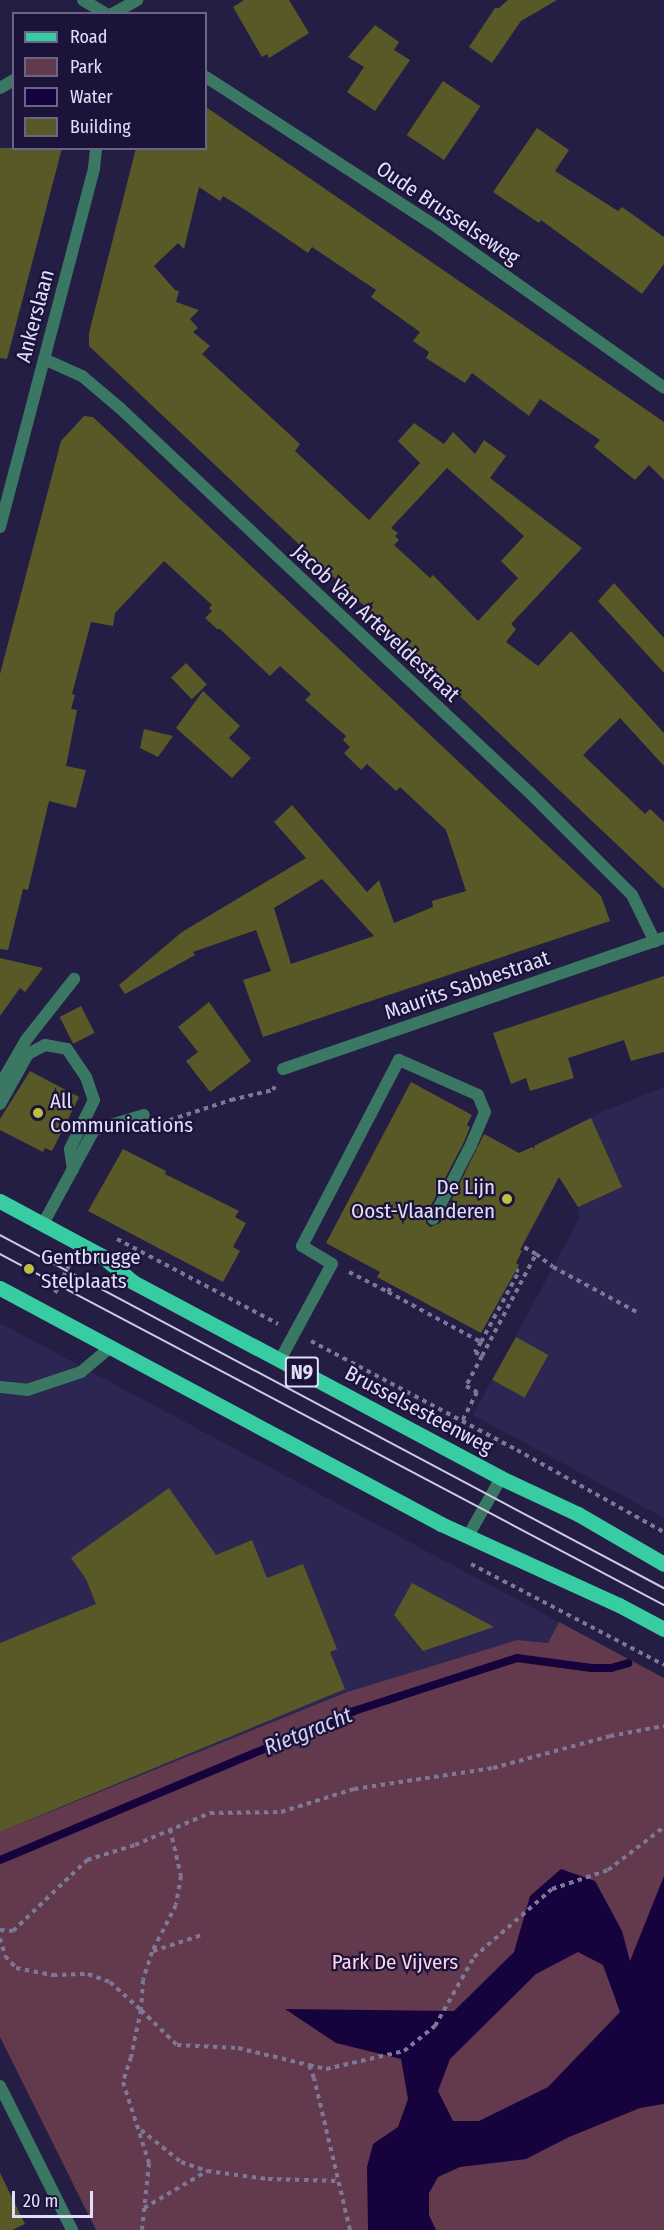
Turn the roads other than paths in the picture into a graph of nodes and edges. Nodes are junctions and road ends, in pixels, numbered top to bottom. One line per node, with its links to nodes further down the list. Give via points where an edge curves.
1 (83, 0): 3 (street)
2 (137, 0): 4 (street)
3 (103, 12)
4 (116, 12)
5 (207, 78): 8 (street, Oude Brusselseweg, via 437,227)
6 (96, 150): 7 (street, Ankerslaan)
7 (44, 359): 9 (street, Ankerslaan); 10 (street, Jacob Van Arteveldestraat, via 82,376 121,409 531,794 632,895)
8 (664, 388)
9 (0, 527)
10 (659, 940): 12 (street, Maurits Sabbestraat)
11 (74, 979): 13 (street, via 26,1040)
12 (283, 1069)
13 (0, 1086)
14 (0, 1104): 16 (street, via 28,1054 45,1045 67,1049 86,1077 94,1100 70,1149)
15 (144, 1115): 16 (street, via 94,1130)
16 (74, 1170): 19 (street)
17 (0, 1201): 19 (main road, Brusselsesteenweg / N9)
18 (432, 1219): 22 (street, via 485,1112 478,1095 399,1060 302,1246 332,1264)
19 (43, 1224): 22 (main road, Brusselsesteenweg / N9, via 102,1256 133,1282)
20 (0, 1288): 21 (main road)
21 (111, 1347): 23 (street, via 81,1372 27,1390); 25 (main road)
22 (280, 1360): 24 (main road, Brusselsesteenweg / N9)
23 (0, 1387)
24 (501, 1478): 25 (street); 26 (main road, Brusselsesteenweg / N9, via 578,1514)
25 (468, 1536): 27 (main road)
26 (664, 1564)
27 (664, 1629)
28 (0, 2086): 29 (street)
29 (72, 2230)

